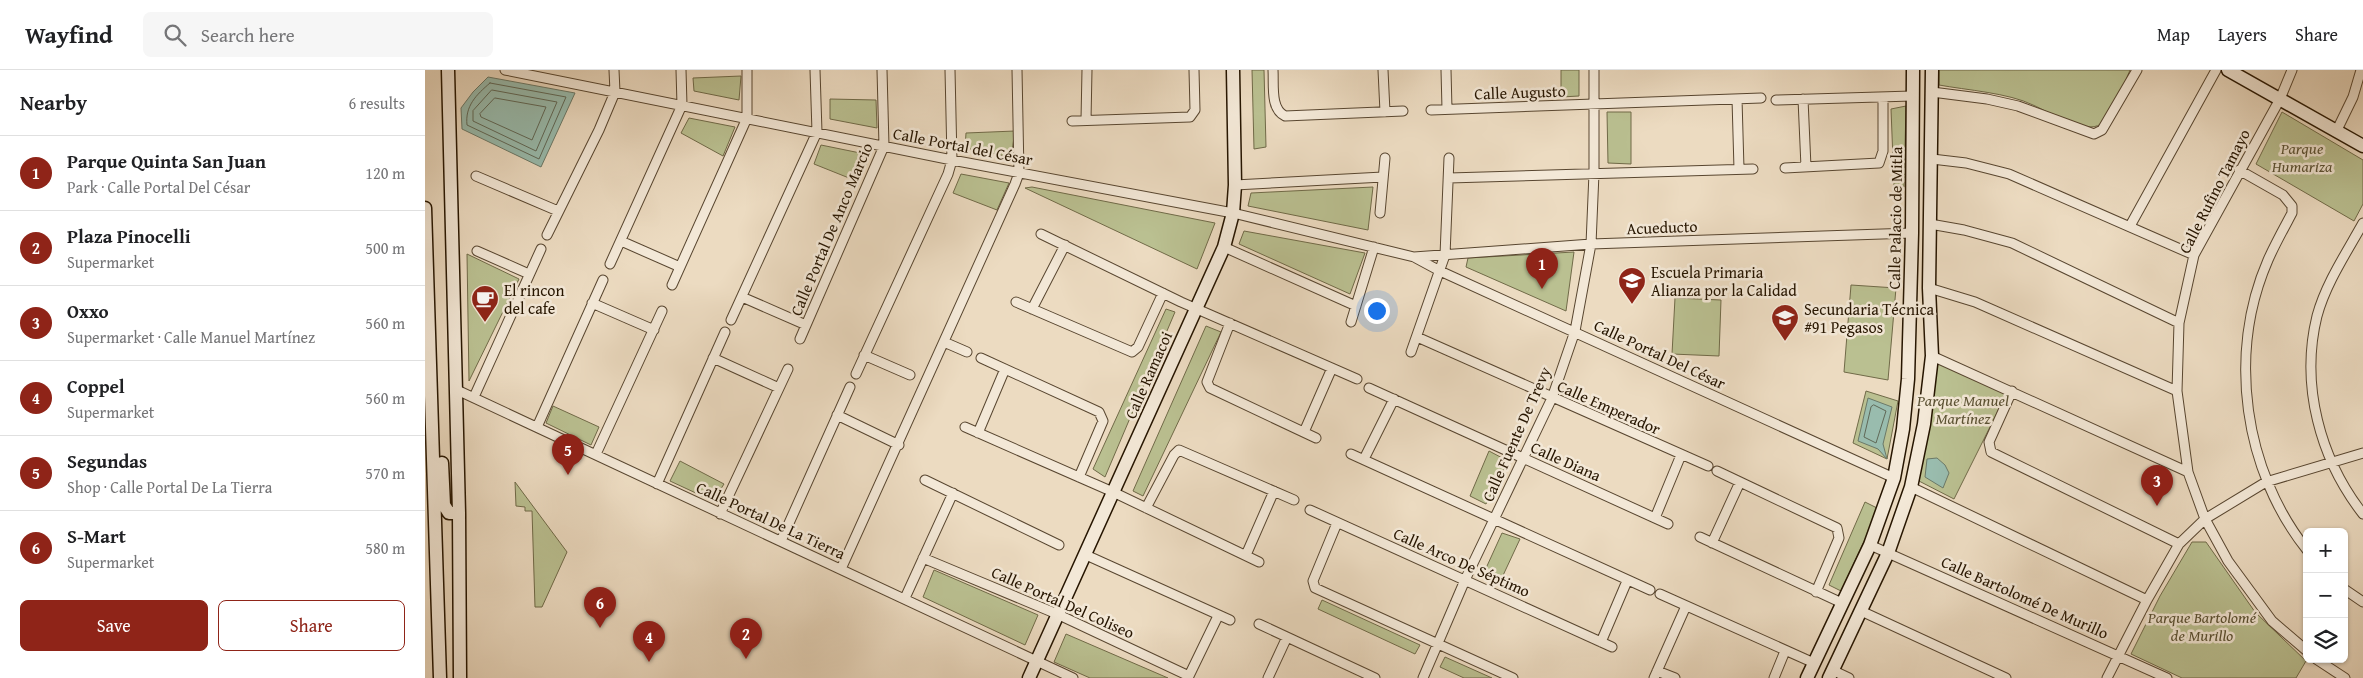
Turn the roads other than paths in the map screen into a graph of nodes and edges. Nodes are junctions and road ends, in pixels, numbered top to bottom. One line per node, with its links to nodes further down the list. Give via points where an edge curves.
1 (448, 70): 123 (main road)
2 (505, 70): 24 (street, Calle Portal del César)
3 (614, 70): 24 (street)
4 (681, 70): 34 (street)
5 (747, 70): 39 (street)
6 (815, 70): 42 (street)
7 (882, 70): 44 (street, Calle Portal De Anco Marcio)
8 (950, 70): 49 (street)
9 (1017, 70): 55 (street)
10 (1087, 70): 40 (street)
11 (1194, 70): 40 (street, via 1195,110 1189,116)
12 (1233, 70): 60 (main road, Calle Ramacoi)
13 (1273, 70): 38 (street, via 1275,103 1277,110 1285,116)
14 (1383, 70): 38 (street)
15 (1446, 70): 36 (street)
16 (1594, 70): 33 (street, Calle Fuente De Trevy)
17 (1913, 70): 26 (main road, Calle Palacio de Mitla)
18 (1932, 70): 25 (main road)
19 (2137, 70): 25 (street, via 2101,130 2094,134 2018,106)
20 (2216, 70): 68 (street)
21 (2228, 70): 31 (main road)
22 (2292, 70): 31 (street, Calle Rufino Tamayo)
23 (2361, 70): 43 (street, via 2353,97)
24 (615, 92): 34 (street, Calle Portal del César); 62 (street)
25 (1932, 92): 48 (main road)
26 (1912, 96): 27 (street); 69 (main road, Calle Palacio de Mitla)
27 (1883, 97): 30 (street); 50 (street, via 1882,158 1879,163)
28 (1761, 98): 29 (street, Calle Augusto)
29 (1737, 99): 33 (street, Calle Augusto); 52 (street)
30 (1803, 99): 32 (street); 50 (street)
31 (2280, 99): 43 (main road); 54 (street, Calle Rufino Tamayo)
32 (1776, 100)
33 (1595, 104): 36 (street, Calle Augusto); 56 (street, Calle Fuente De Trevy)
34 (682, 105): 39 (street, Calle Portal del César); 72 (street)
35 (1431, 110): 36 (street, Calle Augusto)
36 (1447, 110)
37 (1403, 111): 38 (street)
38 (1385, 112)
39 (747, 118): 42 (street, Calle Portal del César); 83 (street)
40 (1087, 120): 41 (street)
41 (1072, 121)
42 (817, 132): 44 (street, Calle Portal del César); 90 (street)
43 (2336, 132): 45 (main road)
44 (884, 146): 49 (street, Calle Portal del César); 101 (street, Calle Portal De Anco Marcio)
45 (2363, 146)
46 (1385, 158): 58 (street)
47 (1449, 158): 59 (street)
48 (1932, 158): 67 (main road); 68 (street, via 2009,174)
49 (952, 160): 55 (street, Calle Portal del César); 110 (street)
50 (1806, 167): 51 (street)
51 (1785, 168)
52 (1739, 169): 53 (street); 56 (street)
53 (1753, 169)
54 (2239, 170): 80 (street, Calle Rufino Tamayo); 152 (street, via 2283,195 2292,206 2292,213 2268,261 2248,336 2246,391 2254,441)
55 (1019, 172): 63 (street, Calle Portal del César); 107 (street)
56 (1594, 173): 59 (street); 73 (street, Calle Fuente De Trevy)
57 (476, 176): 62 (street)
58 (1383, 177): 60 (street); 64 (street)
59 (1449, 178): 79 (street)
60 (1235, 185): 63 (main road, Calle Ramacoi)
61 (425, 208): 65 (main road)
62 (558, 211): 71 (street)
63 (1233, 213): 75 (street, Calle Portal del César); 76 (main road, Calle Ramacoi)
64 (1379, 213)
65 (425, 215): 130 (main road)
66 (2363, 223): 143 (street, via 2336,270 2317,315 2311,360 2315,412)
67 (1930, 224): 88 (main road); 100 (street, via 2012,243)
68 (2130, 226): 80 (street)
69 (1912, 233): 73 (street, Acueducto); 149 (main road, Calle Palacio de Mitla, via 1907,379 1903,429)
70 (1041, 234): 74 (street)
71 (547, 235)
72 (621, 241): 82 (street); 83 (street)
73 (1591, 244): 79 (street, Acueducto); 103 (street, Calle Fuente De Trevy)
74 (1065, 245): 89 (street); 95 (street)
75 (1375, 246): 81 (street, Calle Portal del César); 93 (street)
76 (1224, 247): 93 (street); 94 (main road, Calle Ramacoi)
77 (541, 249): 85 (street)
78 (477, 251): 85 (street)
79 (1445, 255): 81 (street, Acueducto); 84 (street)
80 (2195, 255): 100 (street, Calle Rufino Tamayo)
81 (1414, 257): 84 (street, Calle Portal Del César)
82 (610, 264)
83 (680, 267): 87 (street)
84 (1440, 271): 103 (street, Calle Portal Del César); 105 (street)
85 (529, 274): 126 (street)
86 (603, 280): 92 (street)
87 (672, 285)
88 (1929, 288): 111 (main road); 125 (street, via 1983,306)
89 (1163, 293): 94 (street); 95 (street, via 1138,346 1131,352)
90 (742, 297): 97 (street); 101 (street)
91 (1016, 302): 95 (street)
92 (592, 303): 102 (street); 131 (street)
93 (1357, 306): 98 (street)
94 (1196, 308): 99 (street); 156 (main road, Calle Ramacoi)
95 (1032, 309)
96 (662, 312): 102 (street)
97 (731, 320)
98 (1351, 322)
99 (1230, 323): 114 (street); 133 (street, via 1208,386)
100 (2179, 324): 125 (street, Calle Rufino Tamayo)
101 (806, 325): 106 (street, Calle Portal De Anco Marcio)
102 (654, 330): 138 (street)
103 (1575, 331): 127 (street, Calle Fuente De Trevy); 149 (street, Calle Portal Del César)
104 (725, 332): 112 (street)
105 (1417, 337): 109 (street); 127 (street, Calle Emperador)
106 (800, 339)
107 (944, 342): 108 (street); 136 (street)
108 (967, 352)
109 (1411, 352)
110 (864, 355): 117 (street); 118 (street)
111 (1932, 356): 124 (street); 154 (main road)
112 (713, 358): 121 (street); 153 (street)
113 (981, 358): 116 (street)
114 (1332, 368): 119 (street); 133 (street)
115 (788, 369): 121 (street)
116 (1005, 369): 134 (street); 148 (street, via 1099,412 1103,422)
117 (856, 374)
118 (910, 375)
119 (1357, 379)
120 (851, 387): 129 (street)
121 (779, 388): 162 (street)
122 (1369, 388): 128 (street, Calle Diana)
123 (457, 390): 126 (street, Calle Portal De La Tierra); 161 (main road)
124 (2012, 391): 147 (street); 173 (street, via 1989,442 1991,452)
125 (2177, 391): 147 (street, Calle Rufino Tamayo)
126 (474, 397): 131 (street, Calle Portal De La Tierra)
127 (1552, 398): 140 (street, Calle Emperador); 142 (street, Calle Fuente De Trevy)
128 (1394, 399): 141 (street); 142 (street, Calle Diana)
129 (837, 415): 136 (street); 171 (street)
130 (433, 423): 145 (main road); 161 (main road, via 442,437 444,505 449,513)
131 (537, 427): 138 (street, Calle Portal De La Tierra)
132 (965, 427): 134 (street)
133 (1304, 432): 135 (street)
134 (977, 433): 148 (street)
135 (1316, 438)
136 (899, 445): 182 (street)
137 (2363, 453): 143 (street)
138 (596, 454): 153 (street, Calle Portal De La Tierra)
139 (1351, 454): 141 (street)
140 (1681, 455): 144 (street, Calle Emperador); 164 (street)
141 (1364, 459): 166 (street)
142 (1525, 459): 164 (street, Calle Diana); 166 (street, Calle Fuente De Trevy)
143 (2330, 462): 152 (street); 163 (street)
144 (1708, 466)
145 (429, 468): 169 (main road)
146 (1717, 471): 151 (street)
147 (2187, 472): 165 (street, Calle Rufino Tamayo)
148 (1079, 477): 156 (street)
149 (1894, 478): 176 (main road, Calle Palacio de Mitla)
150 (925, 480): 157 (street)
151 (1741, 482): 172 (street); 186 (street, via 1837,528 1839,538)
152 (2266, 482): 165 (street); 174 (street)
153 (657, 484): 162 (street, Calle Portal De La Tierra)
154 (1911, 487): 177 (main road); 190 (street)
155 (1275, 491): 158 (street); 159 (street, via 1185,451 1175,452); 179 (street)
156 (1113, 492): 159 (street); 178 (main road, Calle Ramacoi)
157 (953, 493): 175 (street); 180 (street)
158 (1294, 500)
159 (1146, 508): 179 (street)
160 (1310, 510): 167 (street, Calle Arco De Séptimo)
161 (459, 513): 213 (main road)
162 (721, 514): 171 (street, Calle Portal De La Tierra)
163 (2363, 514)
164 (1655, 518): 168 (street, Calle Diana)
165 (2205, 518): 173 (street); 203 (street, Calle Rufino Tamayo, via 2228,561 2272,621)
166 (1494, 520): 183 (street, Calle Fuente De Trevy); 184 (street)
167 (1337, 523): 183 (street, Calle Arco De Séptimo); 201 (street, via 1313,581 1315,588)
168 (1668, 524)
169 (430, 534): 212 (main road)
170 (1700, 537): 172 (street)
171 (781, 541): 182 (street, Calle Portal De La Tierra)
172 (1712, 543): 186 (street)
173 (2179, 544): 190 (street)
174 (2303, 544)
175 (1059, 545)
176 (1870, 545): 177 (street, Calle Bartolomé De Murillo); 192 (main road, Calle Palacio de Mitla)
177 (1888, 553): 194 (main road); 205 (street, Calle Bartolomé De Murillo)
178 (1086, 555): 195 (main road, Calle Ramacoi); 196 (street)
179 (1246, 555): 181 (street)
180 (923, 558): 189 (street); 195 (street, Calle Portal Del Coliseo)
181 (1259, 562)
182 (841, 569): 189 (street, Calle Portal De La Tierra)
183 (1465, 580): 200 (street, Calle Arco De Séptimo); 201 (street, Calle Fuente De Trevy)
184 (1627, 581): 185 (street); 200 (street)
185 (1650, 590)
186 (1816, 592): 192 (street)
187 (2348, 592): 191 (street)
188 (1660, 594): 193 (street)
189 (905, 598): 206 (street, Calle Portal De La Tierra)
190 (2147, 600): 205 (street)
191 (2363, 602)
192 (1842, 603): 208 (main road, Calle Palacio de Mitla)
193 (1686, 606): 204 (street); 209 (street)
194 (1861, 611): 210 (main road); 224 (street)
195 (1057, 614): 206 (main road, Calle Ramacoi); 211 (street, Calle Portal Del Coliseo)
196 (1219, 616): 197 (street); 211 (street)
197 (1230, 620)
198 (1259, 624): 199 (street)
199 (1287, 637): 216 (street); 217 (street)
200 (1601, 642): 202 (street, Calle Arco De Séptimo)
201 (1437, 643): 218 (street, Calle Fuente De Trevy); 219 (street)
202 (1612, 647)
203 (2303, 648)
204 (1785, 651): 208 (street); 221 (street)
205 (2119, 655): 225 (street); 226 (street, Calle Bartolomé De Murillo)
206 (1037, 662): 214 (main road, Calle Ramacoi); 215 (street, Calle Portal De La Tierra)
207 (2322, 663): 227 (street)
208 (1814, 664): 222 (main road, Calle Palacio de Mitla)
209 (1655, 674): 220 (street)
210 (1830, 674): 223 (street)
211 (1189, 677)
212 (440, 678)
213 (460, 678)
214 (1029, 678)
215 (1073, 678)
216 (1268, 678)
217 (1375, 678)
218 (1423, 678)
219 (1513, 678)
220 (1675, 678)
221 (1774, 678)
222 (1807, 678)
223 (1849, 678)
224 (2006, 678)
225 (2107, 678)
226 (2167, 678)
227 (2345, 678)

